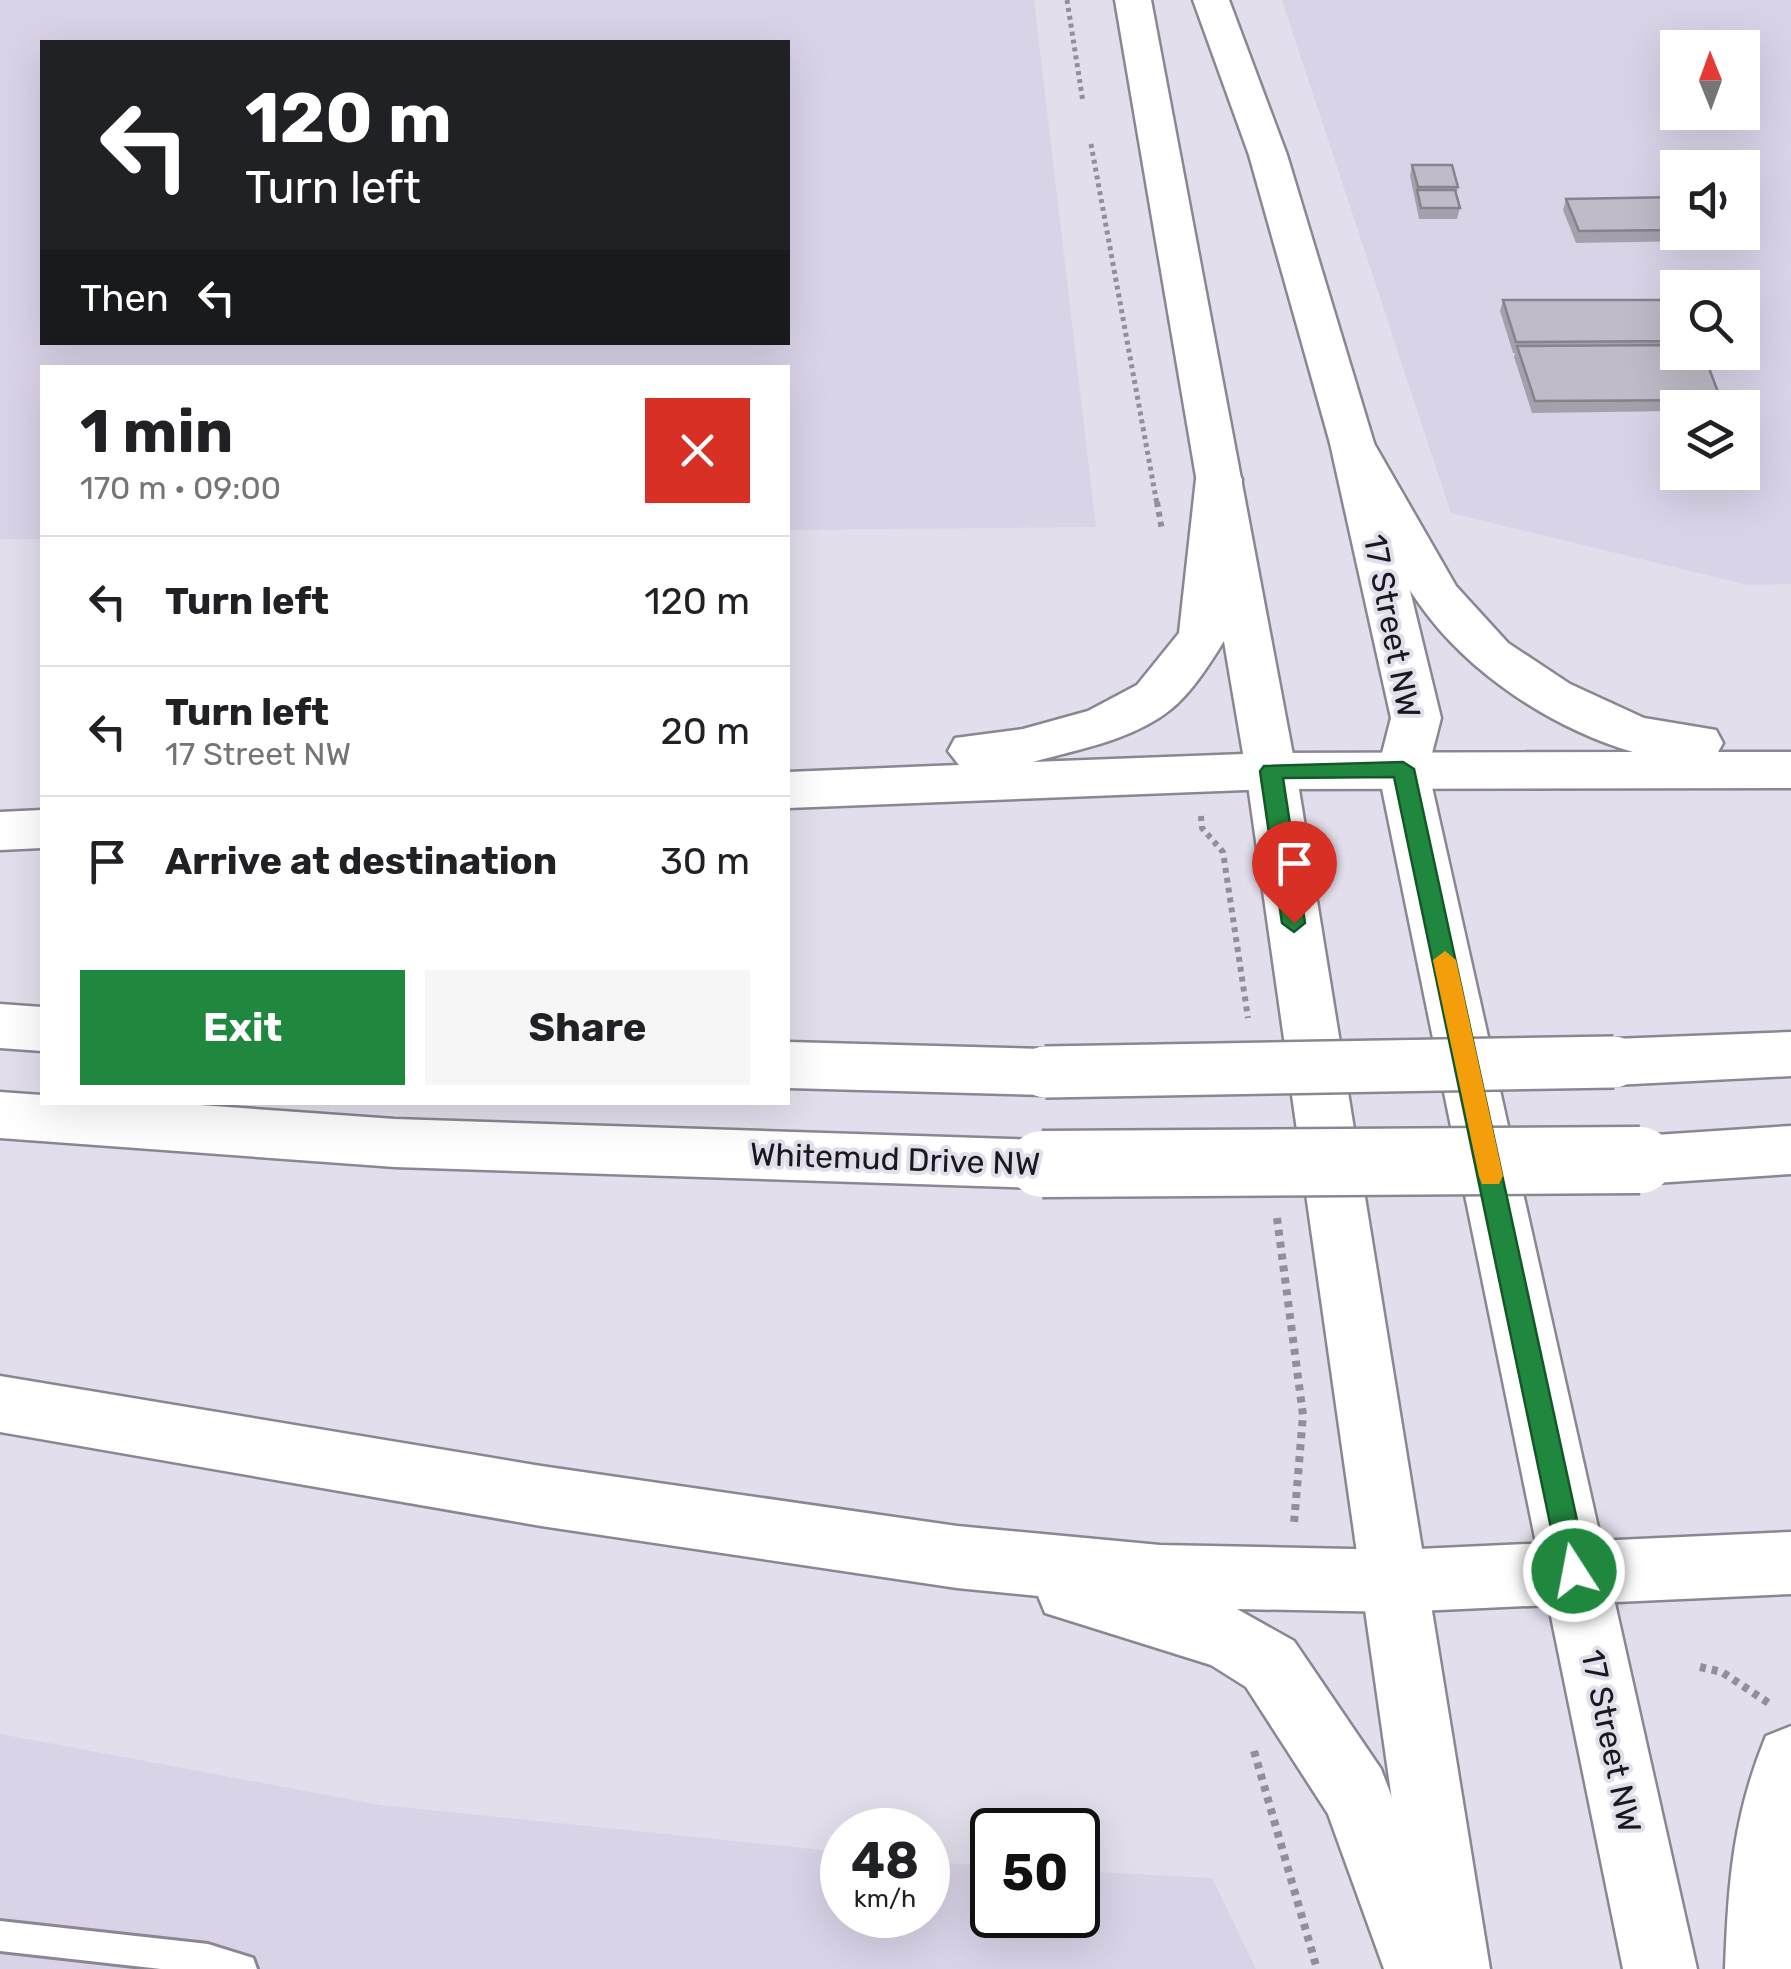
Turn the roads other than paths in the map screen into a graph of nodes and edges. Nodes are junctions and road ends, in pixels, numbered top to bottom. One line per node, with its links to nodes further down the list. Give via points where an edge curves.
1 (1133, 0): 4 (main road)
2 (1211, 0): 3 (main road, 17 Street NW, via 1268,155)
3 (1352, 443): 5 (main road, via 1438,596 1491,655 1553,696 1635,736); 7 (main road, 17 Street NW, via 1416,718)
4 (1219, 480): 6 (main road, via 1203,636 1154,697 1106,724 1023,747); 9 (main road)
5 (1791, 752)
6 (790, 768)
7 (1403, 769): 8 (main road); 9 (main road); 22 (main road, 17 Street NW)
8 (1791, 770)
9 (1271, 771): 10 (main road); 23 (main road)
10 (790, 790)
11 (40, 828): 12 (main road)
12 (0, 831)
13 (0, 1026): 14 (main road)
14 (40, 1030)
15 (1791, 1054): 16 (main road, bridge, via 1045,1072)
16 (790, 1065)
17 (0, 1115): 18 (main road, Whitemud Drive NW, bridge, via 394,1144 1042,1164 1640,1160)
18 (1791, 1150)
19 (0, 1404): 20 (main road, via 541,1496)
20 (956, 1557): 23 (main road, via 1160,1576); 28 (main road, via 1228,1638 1270,1664 1356,1794)
21 (1791, 1563): 22 (main road)
22 (1574, 1571): 23 (main road); 30 (main road, 17 Street NW)
23 (1397, 1581): 29 (main road)
24 (1788, 1738): 31 (main road, via 1768,1842)
25 (0, 1936): 26 (lane)
26 (208, 1964): 27 (lane)
27 (242, 1969)
28 (1421, 1969)
29 (1453, 1969)
30 (1660, 1969)
31 (1762, 1969)

